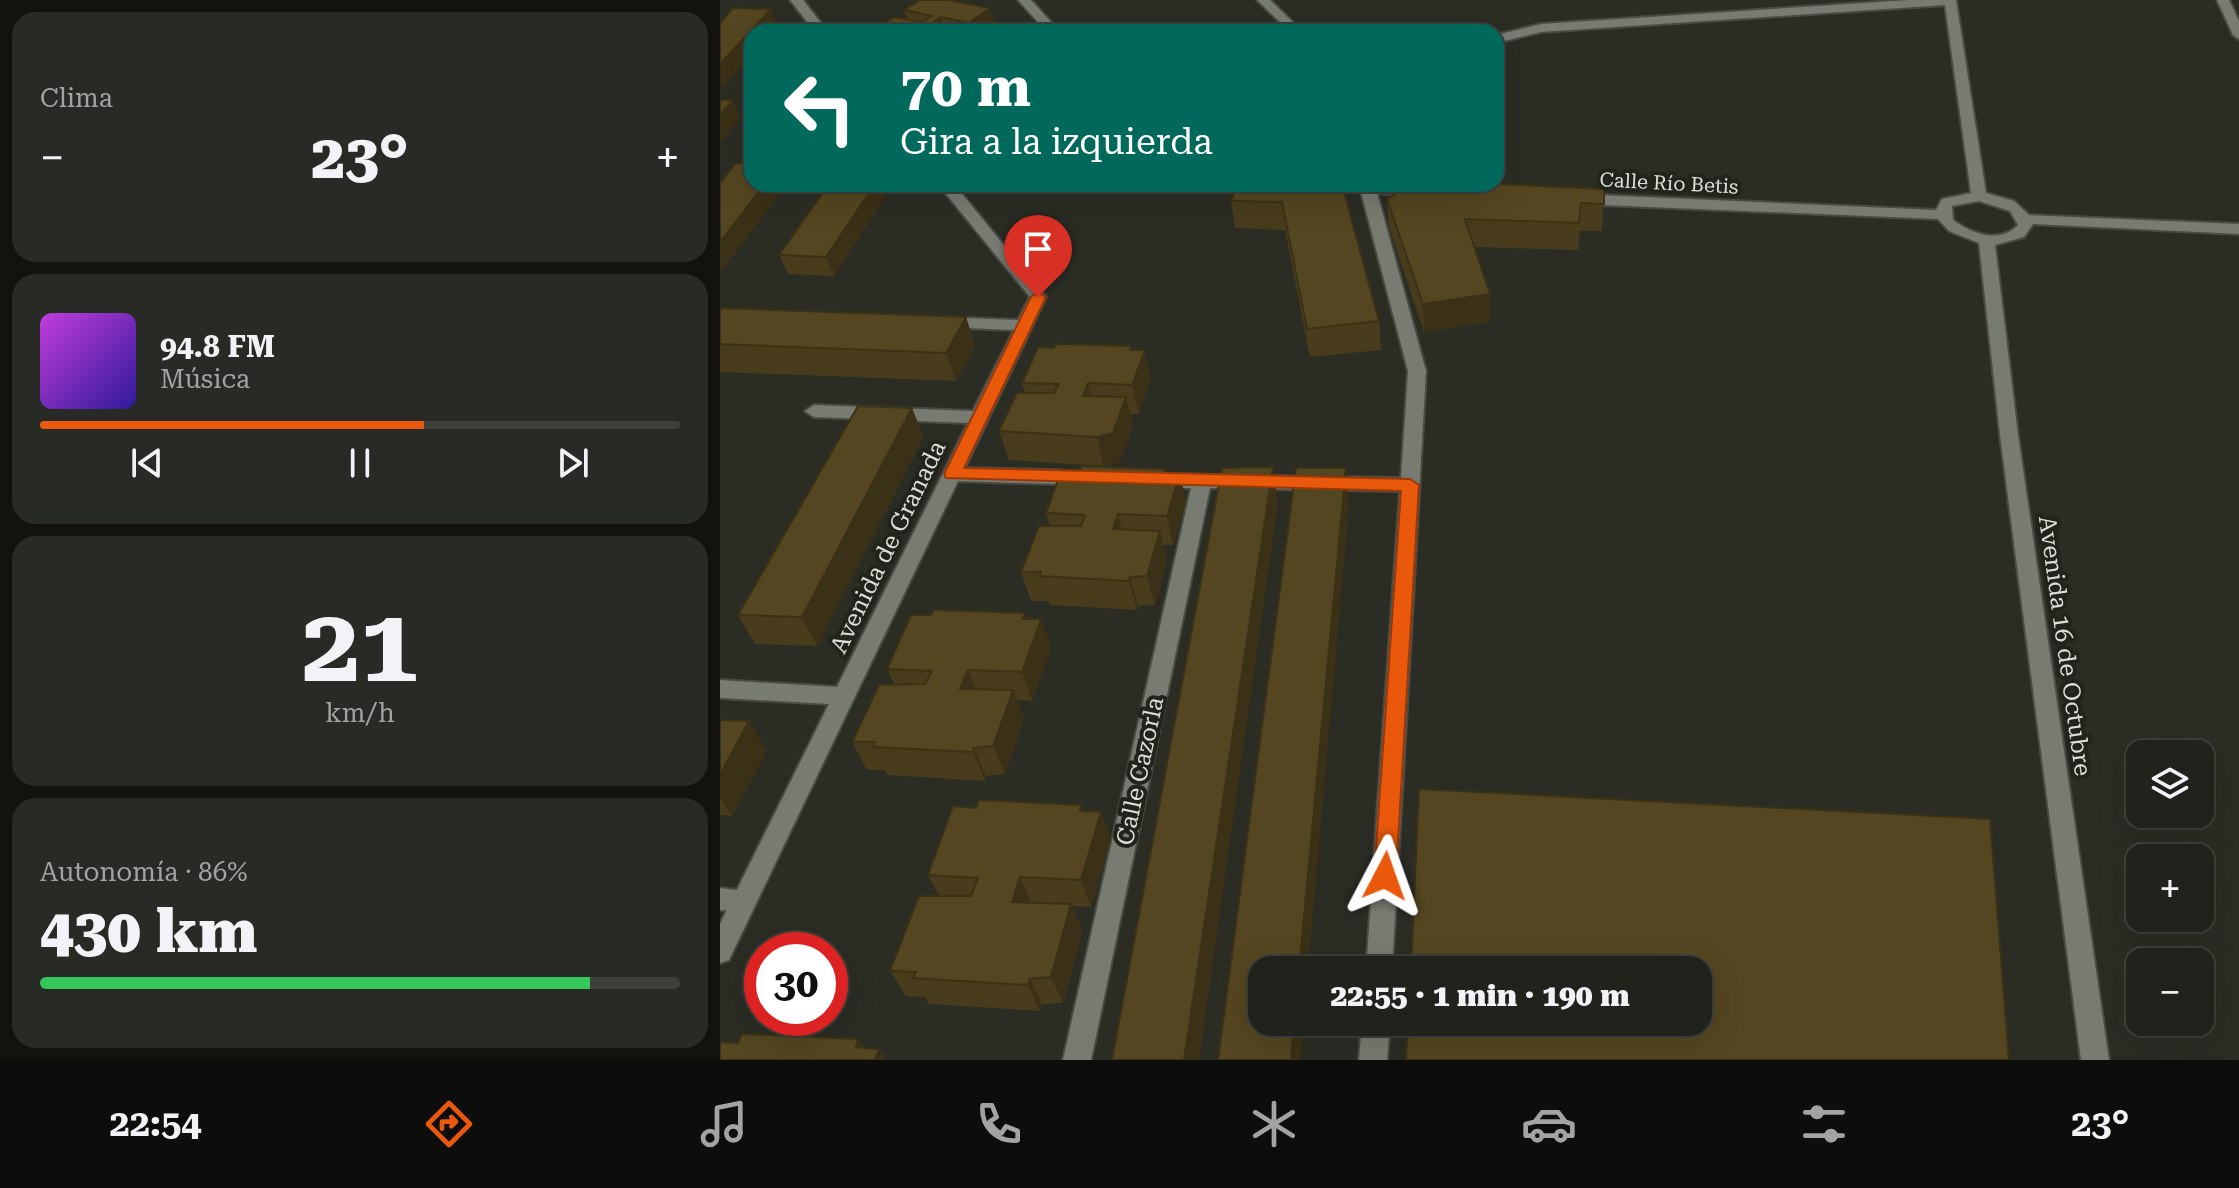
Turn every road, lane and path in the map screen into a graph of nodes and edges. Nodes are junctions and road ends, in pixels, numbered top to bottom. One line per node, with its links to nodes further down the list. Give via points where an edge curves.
1 (796, 0): 6 (street)
2 (1024, 0): 7 (street)
3 (1263, 0): 8 (street)
4 (1950, 0): 10 (street, via 1541,28); 15 (street)
5 (2223, 0): 9 (street)
6 (816, 24)
7 (1046, 24)
8 (1288, 24)
9 (2239, 35)
10 (1504, 37)
11 (953, 192): 22 (street, Avenida de Granada, via 1038,297)
12 (1369, 192): 29 (street, via 1417,371)
13 (1428, 192): 14 (street)
14 (1448, 193)
15 (1979, 196): 17 (street, via 1947,202); 18 (street, via 2009,203)
16 (1560, 198): 17 (street, Calle Río Betis)
17 (1942, 215): 20 (street, via 1953,228)
18 (2025, 219): 19 (street); 20 (street, via 2022,233)
19 (2239, 229)
20 (1986, 239): 38 (street, Avenida 16 de Octubre)
21 (918, 321): 22 (street)
22 (1025, 325): 24 (street, Avenida de Granada)
23 (814, 411): 24 (street)
24 (979, 417): 25 (street, Avenida de Granada)
25 (952, 474): 26 (street); 31 (street, Avenida de Granada)
26 (1108, 479)
27 (1139, 480): 28 (street)
28 (1202, 482): 29 (street); 36 (street, Calle Cazorla)
29 (1410, 485): 34 (street)
30 (720, 689): 31 (street)
31 (844, 696): 32 (street, Avenida de Granada)
32 (732, 900): 33 (street, Avenida de Granada)
33 (720, 951)
34 (1380, 956)
35 (1375, 1036): 37 (street)
36 (1077, 1060)
37 (1373, 1060)
38 (2095, 1060)

